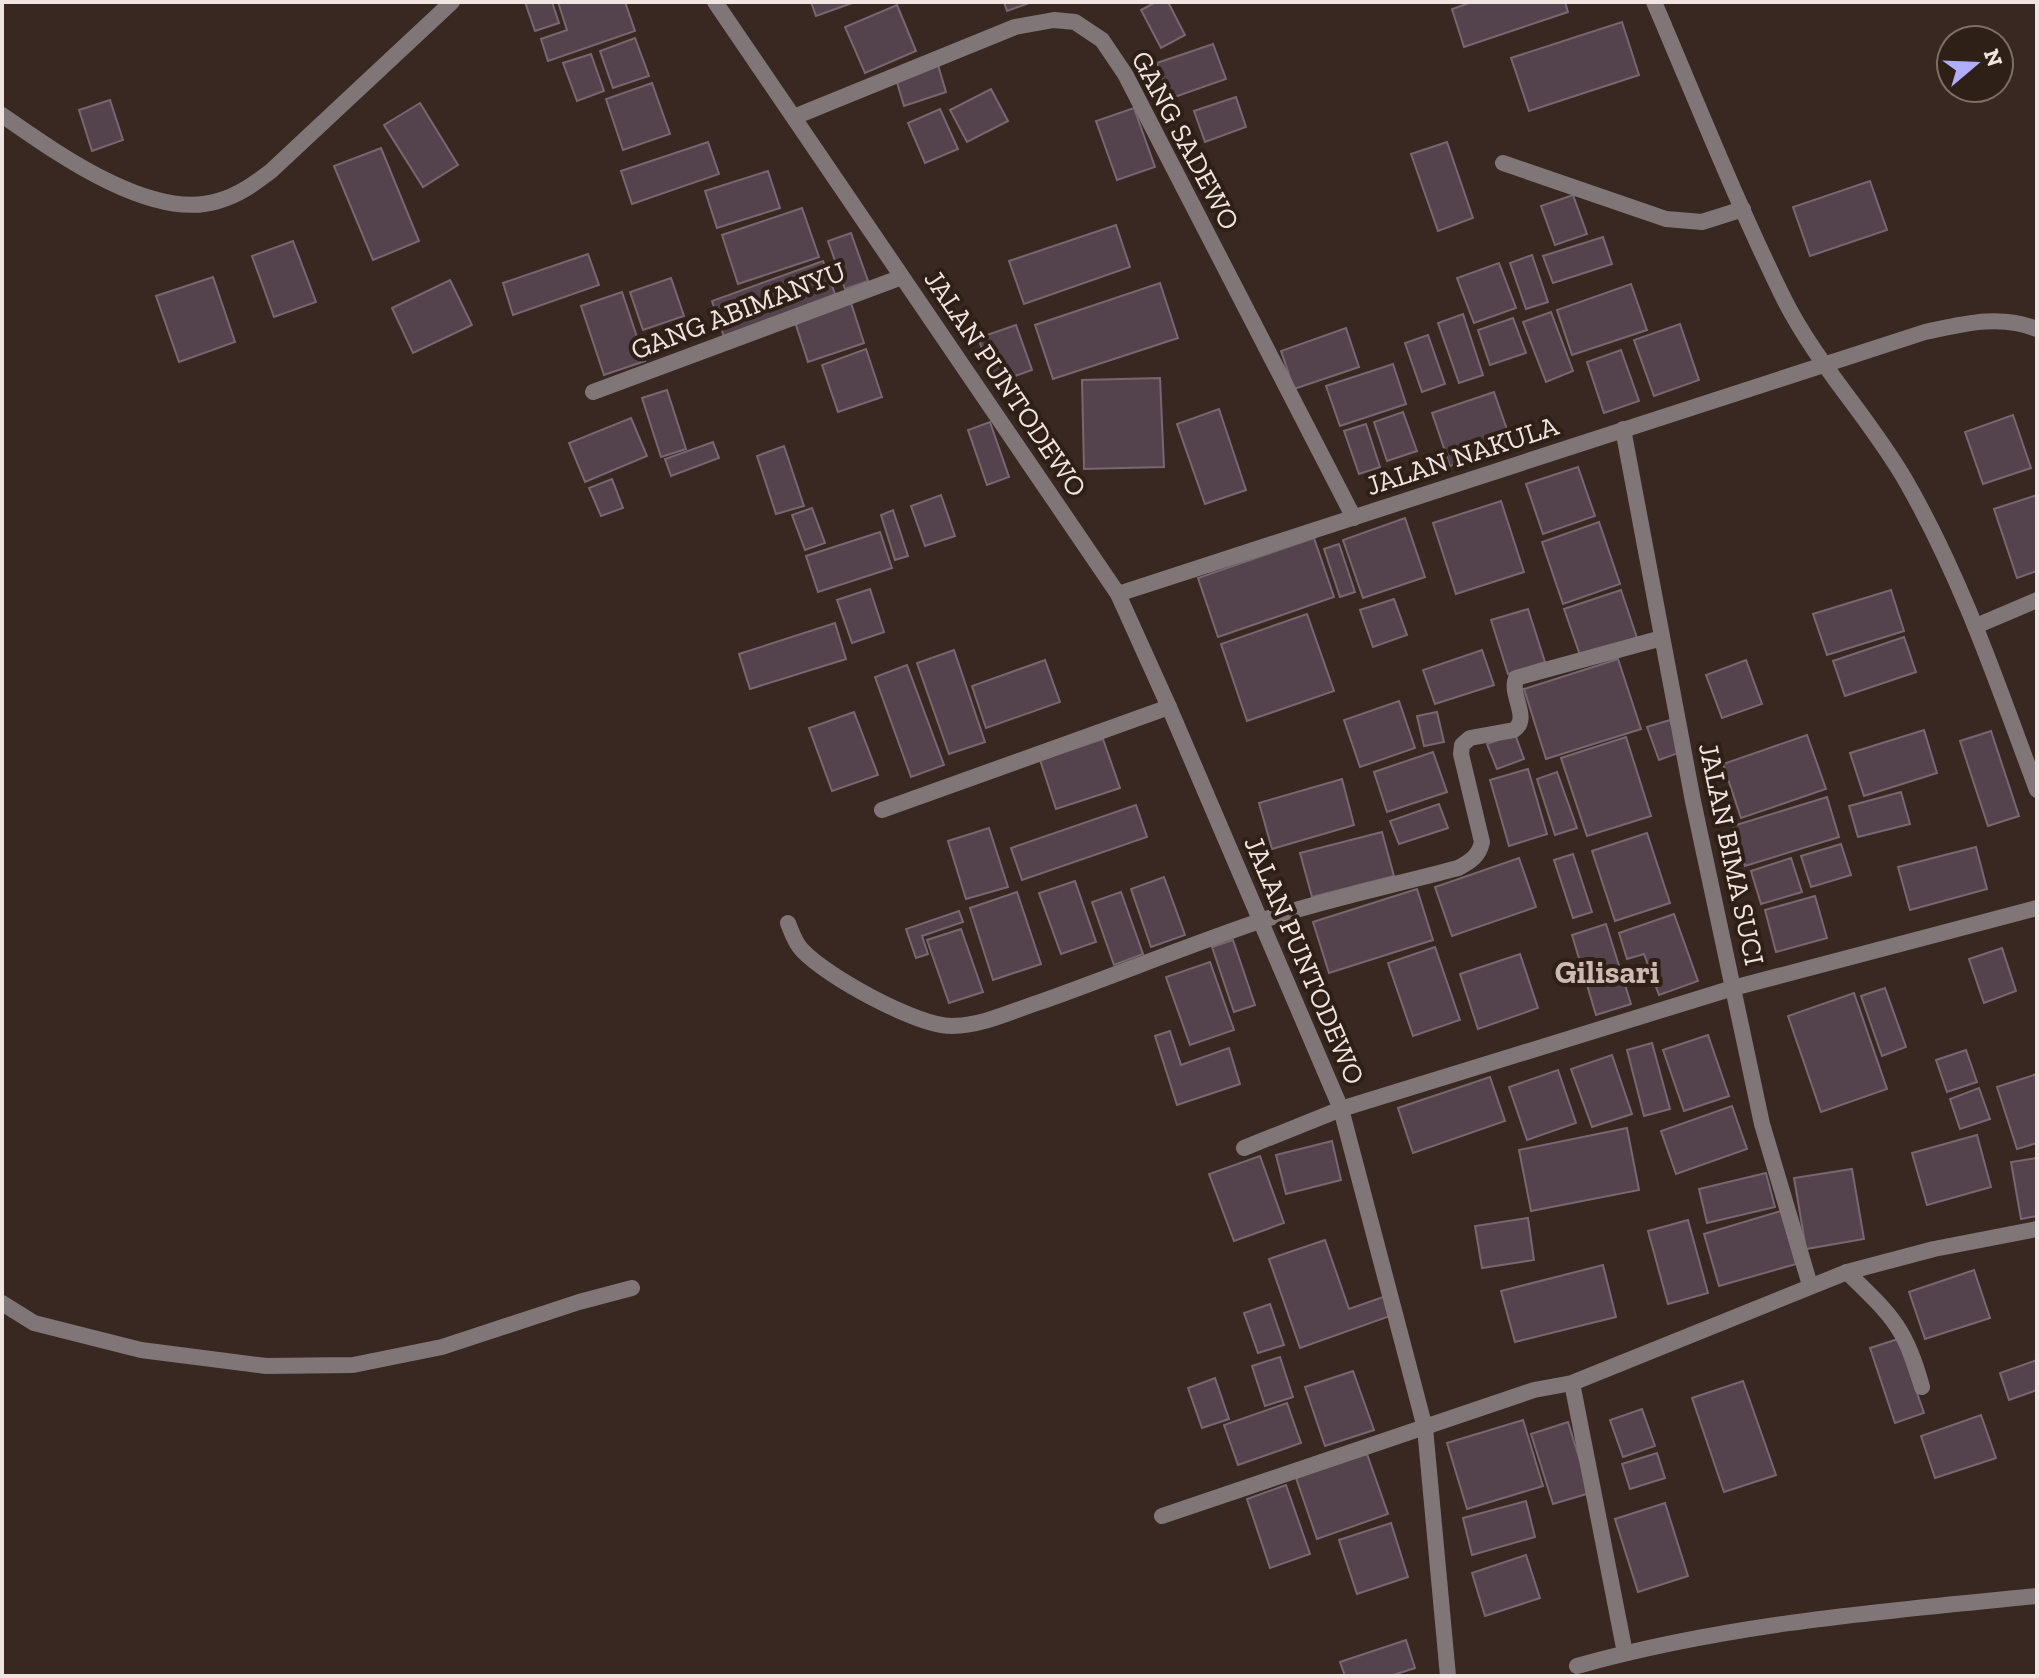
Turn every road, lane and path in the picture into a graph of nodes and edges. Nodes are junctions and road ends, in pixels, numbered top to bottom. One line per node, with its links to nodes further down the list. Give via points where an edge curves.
1 (452, 2): 4 (street, via 271,171 216,202 186,205 133,191 65,158)
2 (1654, 2): 7 (street)
3 (721, 4): 5 (street, JALAN PUNTODEWO)
4 (2, 115)
5 (794, 117): 8 (street, JALAN PUNTODEWO); 13 (street, GANG SADEWO, via 1015,27 1075,22 1102,40 1125,74)
6 (1503, 163): 7 (street, via 1666,219 1702,222)
7 (1743, 209): 10 (street, via 1784,298)
8 (902, 277): 11 (street, GANG ABIMANYU); 14 (street, JALAN PUNTODEWO)
9 (2037, 329): 10 (street, JALAN NAKULA, via 1982,320)
10 (1822, 363): 12 (street, JALAN NAKULA); 16 (street, via 1906,481)
11 (593, 392)
12 (1623, 429): 13 (street, JALAN NAKULA); 17 (street, JALAN BIMA SUCI)
13 (1354, 518): 14 (street, JALAN NAKULA)
14 (1118, 594): 18 (street, JALAN PUNTODEWO)
15 (2037, 600): 16 (street)
16 (1976, 626): 19 (street)
17 (1662, 638): 22 (street, via 1516,678 1519,726 1470,738 1462,745 1482,842 1469,862); 24 (street, JALAN BIMA SUCI)
18 (1169, 707): 20 (street); 22 (street, JALAN PUNTODEWO)
19 (2037, 790)
20 (882, 810)
21 (2037, 908): 24 (street)
22 (1259, 921): 23 (street, via 994,1018 954,1026 915,1018 846,982 803,951); 25 (street, JALAN PUNTODEWO)
23 (788, 923)
24 (1733, 988): 25 (street); 29 (street, JALAN BIMA SUCI, via 1762,1124)
25 (1341, 1109): 26 (street); 34 (street, JALAN PUNTODEWO)
26 (1244, 1148)
27 (2037, 1229): 28 (street)
28 (1847, 1272): 29 (street); 33 (street, via 1898,1324)
29 (1810, 1285): 32 (street)
30 (632, 1288): 31 (street, via 442,1347 353,1365 266,1366 141,1350 34,1323)
31 (2, 1303)
32 (1572, 1383): 34 (street, via 1534,1390); 37 (street)
33 (1922, 1387)
34 (1425, 1428): 35 (street); 39 (street, JALAN PUNTODEWO)
35 (1162, 1516)
36 (2037, 1596): 37 (street, via 1741,1631)
37 (1625, 1653): 38 (street)
38 (1577, 1666)
39 (1448, 1676)

